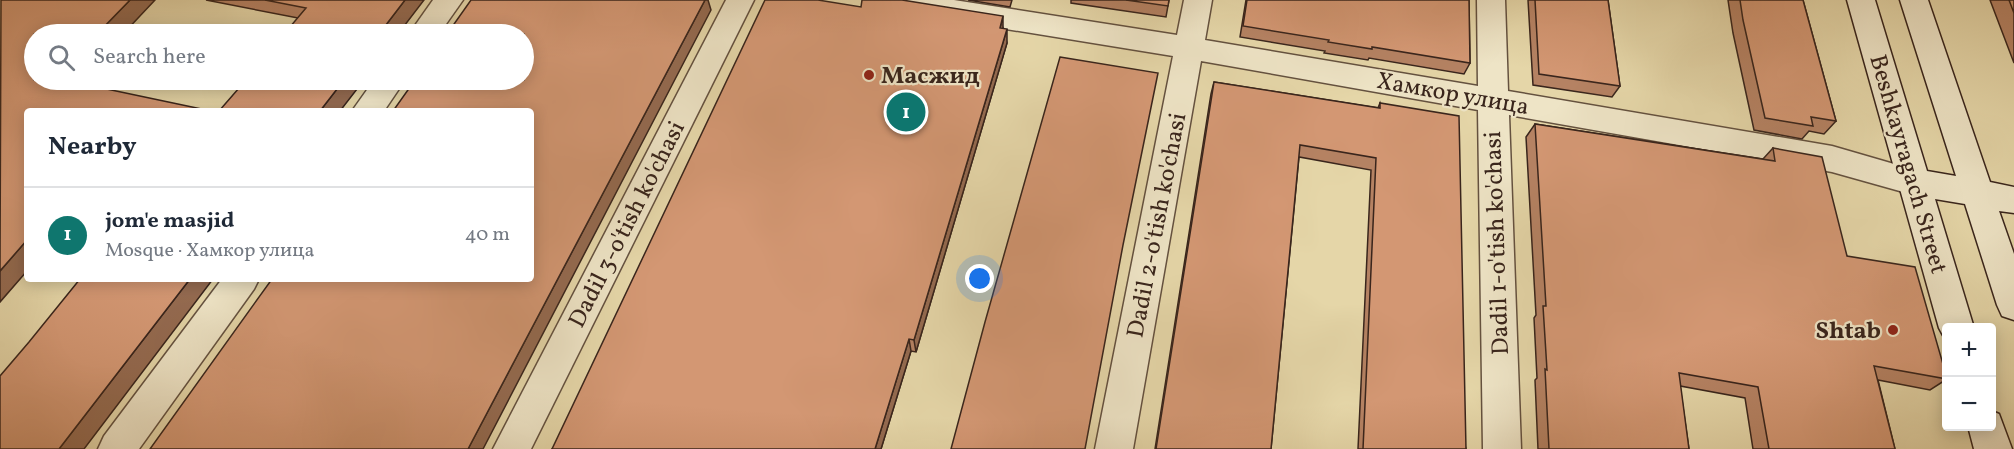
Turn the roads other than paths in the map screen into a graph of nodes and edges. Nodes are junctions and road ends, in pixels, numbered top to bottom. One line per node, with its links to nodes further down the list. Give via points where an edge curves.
1 (449, 0): 8 (street)
2 (740, 0): 21 (street, Dadil 3-o'tish ko'chasi)
3 (889, 0): 9 (street, Хамкор улица)
4 (1198, 0): 9 (street, Dadil 2-o'tish ko'chasi)
5 (1491, 0): 11 (street, Dadil 1-o'tish ko'chasi)
6 (1861, 0): 13 (street, Beshkayragach Street)
7 (1914, 0): 14 (street)
8 (431, 24)
9 (1190, 48): 11 (street, Хамкор улица); 22 (street, Dadil 2-o'tish ko'chasi)
10 (383, 90): 12 (street)
11 (1492, 100): 13 (street, Хамкор улица, via 1832,159); 23 (street, Dadil 1-o'tish ko'chasi)
12 (369, 108)
13 (1914, 182): 14 (street, Хамкор улица); 18 (street, Beshkayragach Street)
14 (1978, 195): 15 (street, Хамкор улица); 17 (street)
15 (2014, 200)
16 (240, 282): 20 (street)
17 (2014, 305)
18 (1956, 323)
19 (1988, 431): 24 (street)
20 (117, 449)
21 (512, 449)
22 (1114, 449)
23 (1502, 449)
24 (1993, 449)

